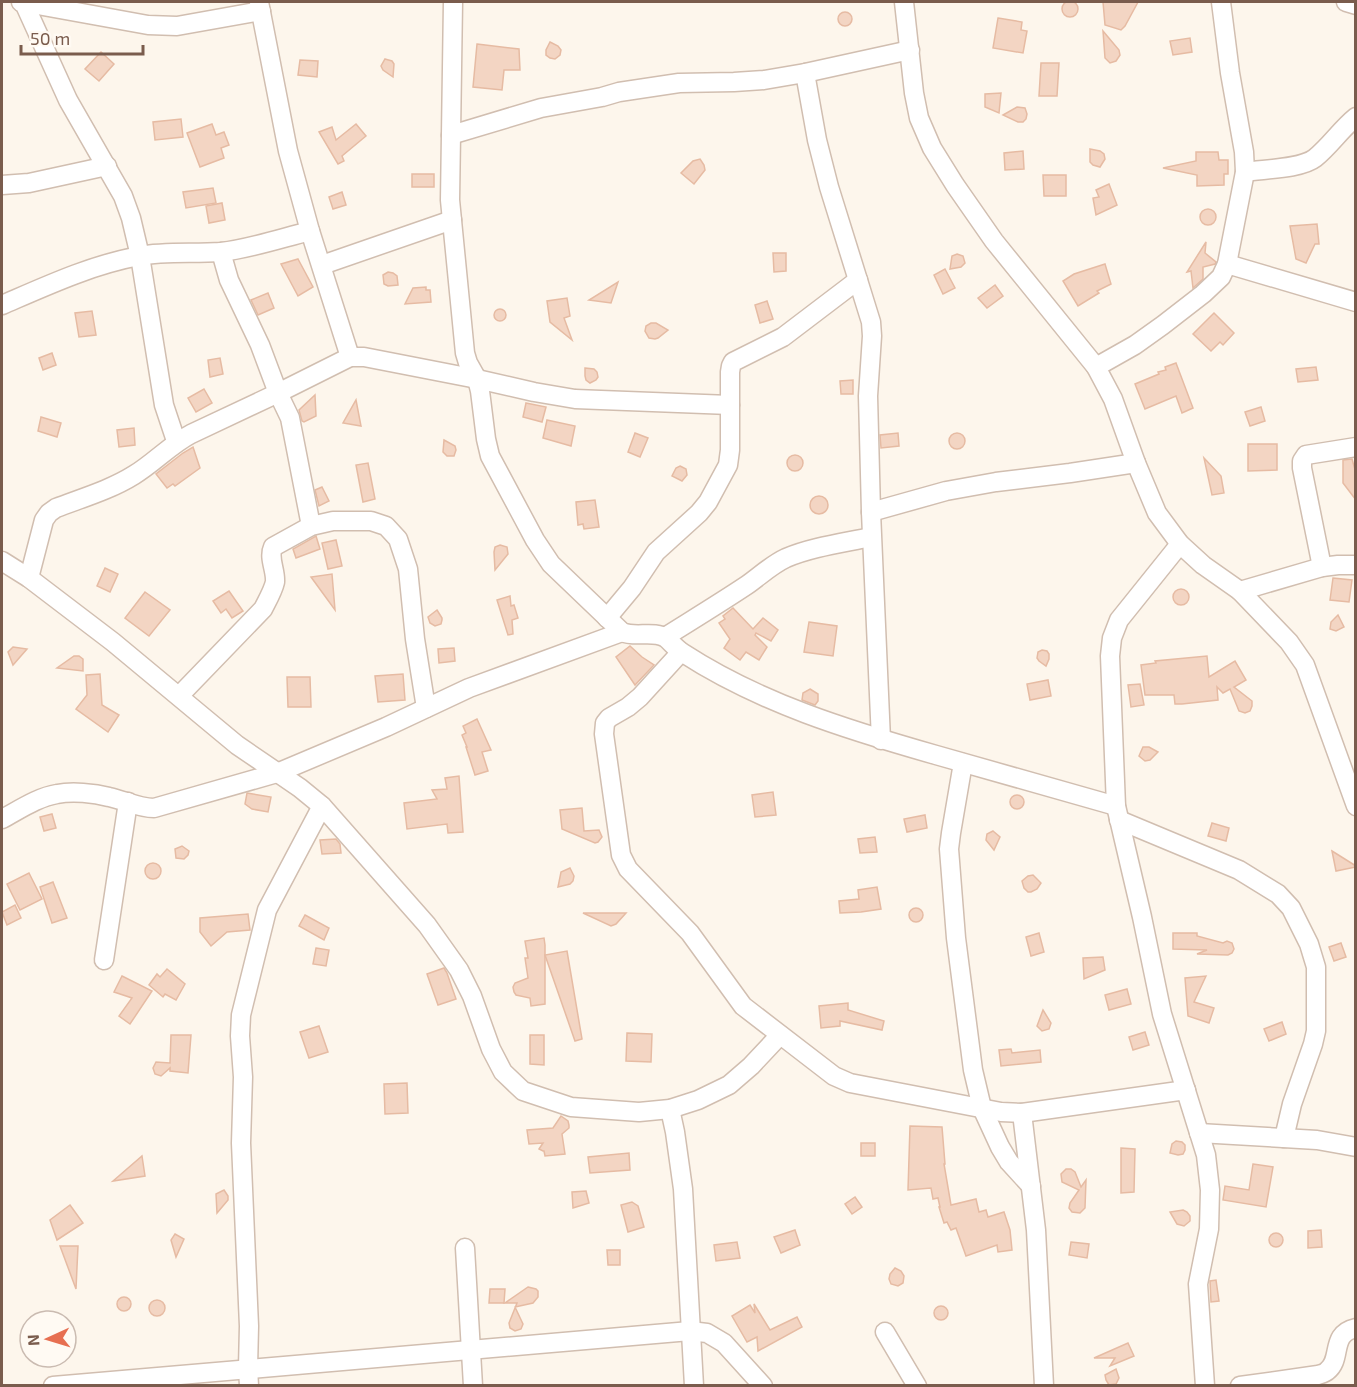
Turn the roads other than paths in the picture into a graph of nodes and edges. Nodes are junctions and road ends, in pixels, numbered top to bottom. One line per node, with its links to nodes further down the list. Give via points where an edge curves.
1 (23, 2): 7 (street, via 148,25 177,26); 12 (street, via 68,100)
2 (453, 2): 11 (street)
3 (904, 2): 8 (street)
4 (1221, 2): 13 (street)
5 (1346, 2): 6 (street)
6 (1356, 5)
7 (260, 6): 16 (street, via 288,151)
8 (910, 50): 9 (street); 25 (street, via 919,118 932,148 994,240)
9 (805, 73): 11 (street, via 764,80 638,88 541,108); 21 (street, via 817,140)
10 (1356, 117): 13 (street, via 1313,160)
11 (451, 135): 15 (street)
12 (107, 166): 14 (street); 18 (street, via 123,196)
13 (1245, 172): 20 (street)
14 (2, 185)
15 (452, 220): 19 (street); 26 (street, via 465,353)
16 (310, 231): 17 (street); 19 (street)
17 (221, 252): 18 (street); 27 (street, via 229,280)
18 (140, 255): 23 (street, via 103,264); 29 (street, via 159,381)
19 (321, 264): 24 (street)
20 (1227, 264): 22 (street); 25 (street, via 1221,277 1163,326)
21 (858, 280): 28 (street, via 783,337 733,362); 32 (street, via 872,336 868,396)
22 (1356, 302)
23 (2, 305)
24 (350, 357): 26 (street); 27 (street)
25 (1096, 367): 31 (street, via 1113,399)
26 (477, 379): 28 (street, via 575,399); 41 (street, via 490,456 535,540 551,564)
27 (278, 393): 29 (street); 33 (street, via 290,418)
28 (730, 405): 41 (street, via 728,465 708,502 656,552)
29 (176, 441): 39 (street, via 136,474 50,513 44,520)
30 (1356, 447): 38 (street, via 1306,455 1302,461)
31 (1136, 463): 32 (street, via 946,491); 35 (street, via 1157,513)
32 (871, 512): 34 (street)
33 (310, 526): 45 (street, via 273,547 270,554 275,582 263,609); 46 (street, via 333,521 371,521 386,526 398,539 408,569)
34 (871, 537): 43 (street, via 807,550 784,559); 47 (street)
35 (1180, 544): 40 (street); 53 (street, via 1119,620 1112,638)
36 (2, 561): 39 (street)
37 (1356, 566): 38 (street)
38 (1322, 567): 40 (street)
39 (29, 578): 45 (street)
40 (1240, 591): 50 (street, via 1289,642 1305,665)
41 (607, 618): 42 (street)
42 (622, 632): 43 (street); 46 (street, via 469,688)
43 (665, 637): 44 (street)
44 (681, 652): 47 (street, via 781,705); 56 (street, via 640,697 605,723 621,855 628,869 690,933 743,1006)
45 (178, 696): 49 (street)
46 (426, 708): 49 (street)
47 (881, 740): 48 (street)
48 (963, 763): 53 (street); 59 (street, via 949,849 956,938 973,1070)
49 (277, 773): 51 (street, via 154,808); 52 (street)
50 (1354, 795)
51 (128, 802): 54 (street, via 96,793 59,793); 55 (street)
52 (322, 806): 58 (street, via 427,925 459,970 503,1072 523,1091 571,1107 639,1112); 70 (street, via 267,910 241,1015)
53 (1117, 813): 57 (street, via 1162,1014); 62 (street, via 1239,870 1278,894 1291,908 1316,967 1316,1032)
54 (2, 819)
55 (104, 960)
56 (780, 1035): 58 (street, via 729,1085); 59 (street, via 834,1076 850,1083)
57 (1186, 1090): 60 (street); 61 (street)
58 (670, 1108): 67 (street, via 683,1189)
59 (982, 1108): 60 (street); 64 (street, via 1009,1162)
60 (1022, 1113): 64 (street)
61 (1199, 1133): 62 (street); 77 (street, via 1210,1190 1209,1229 1198,1284)
62 (1284, 1138): 63 (street)
63 (1356, 1147)
64 (1030, 1186): 76 (street)
65 (465, 1248): 69 (street)
66 (1356, 1328): 78 (street, via 1342,1334 1333,1364 1318,1376)
67 (690, 1331): 69 (street); 73 (street); 74 (street, via 707,1333 724,1343)
68 (885, 1332): 75 (street)
69 (471, 1349): 70 (street); 72 (street)
70 (248, 1377): 71 (street)
71 (53, 1386)
72 (473, 1386)
73 (694, 1386)
74 (763, 1386)
75 (917, 1386)
76 (1044, 1386)
77 (1205, 1386)
78 (1240, 1386)

